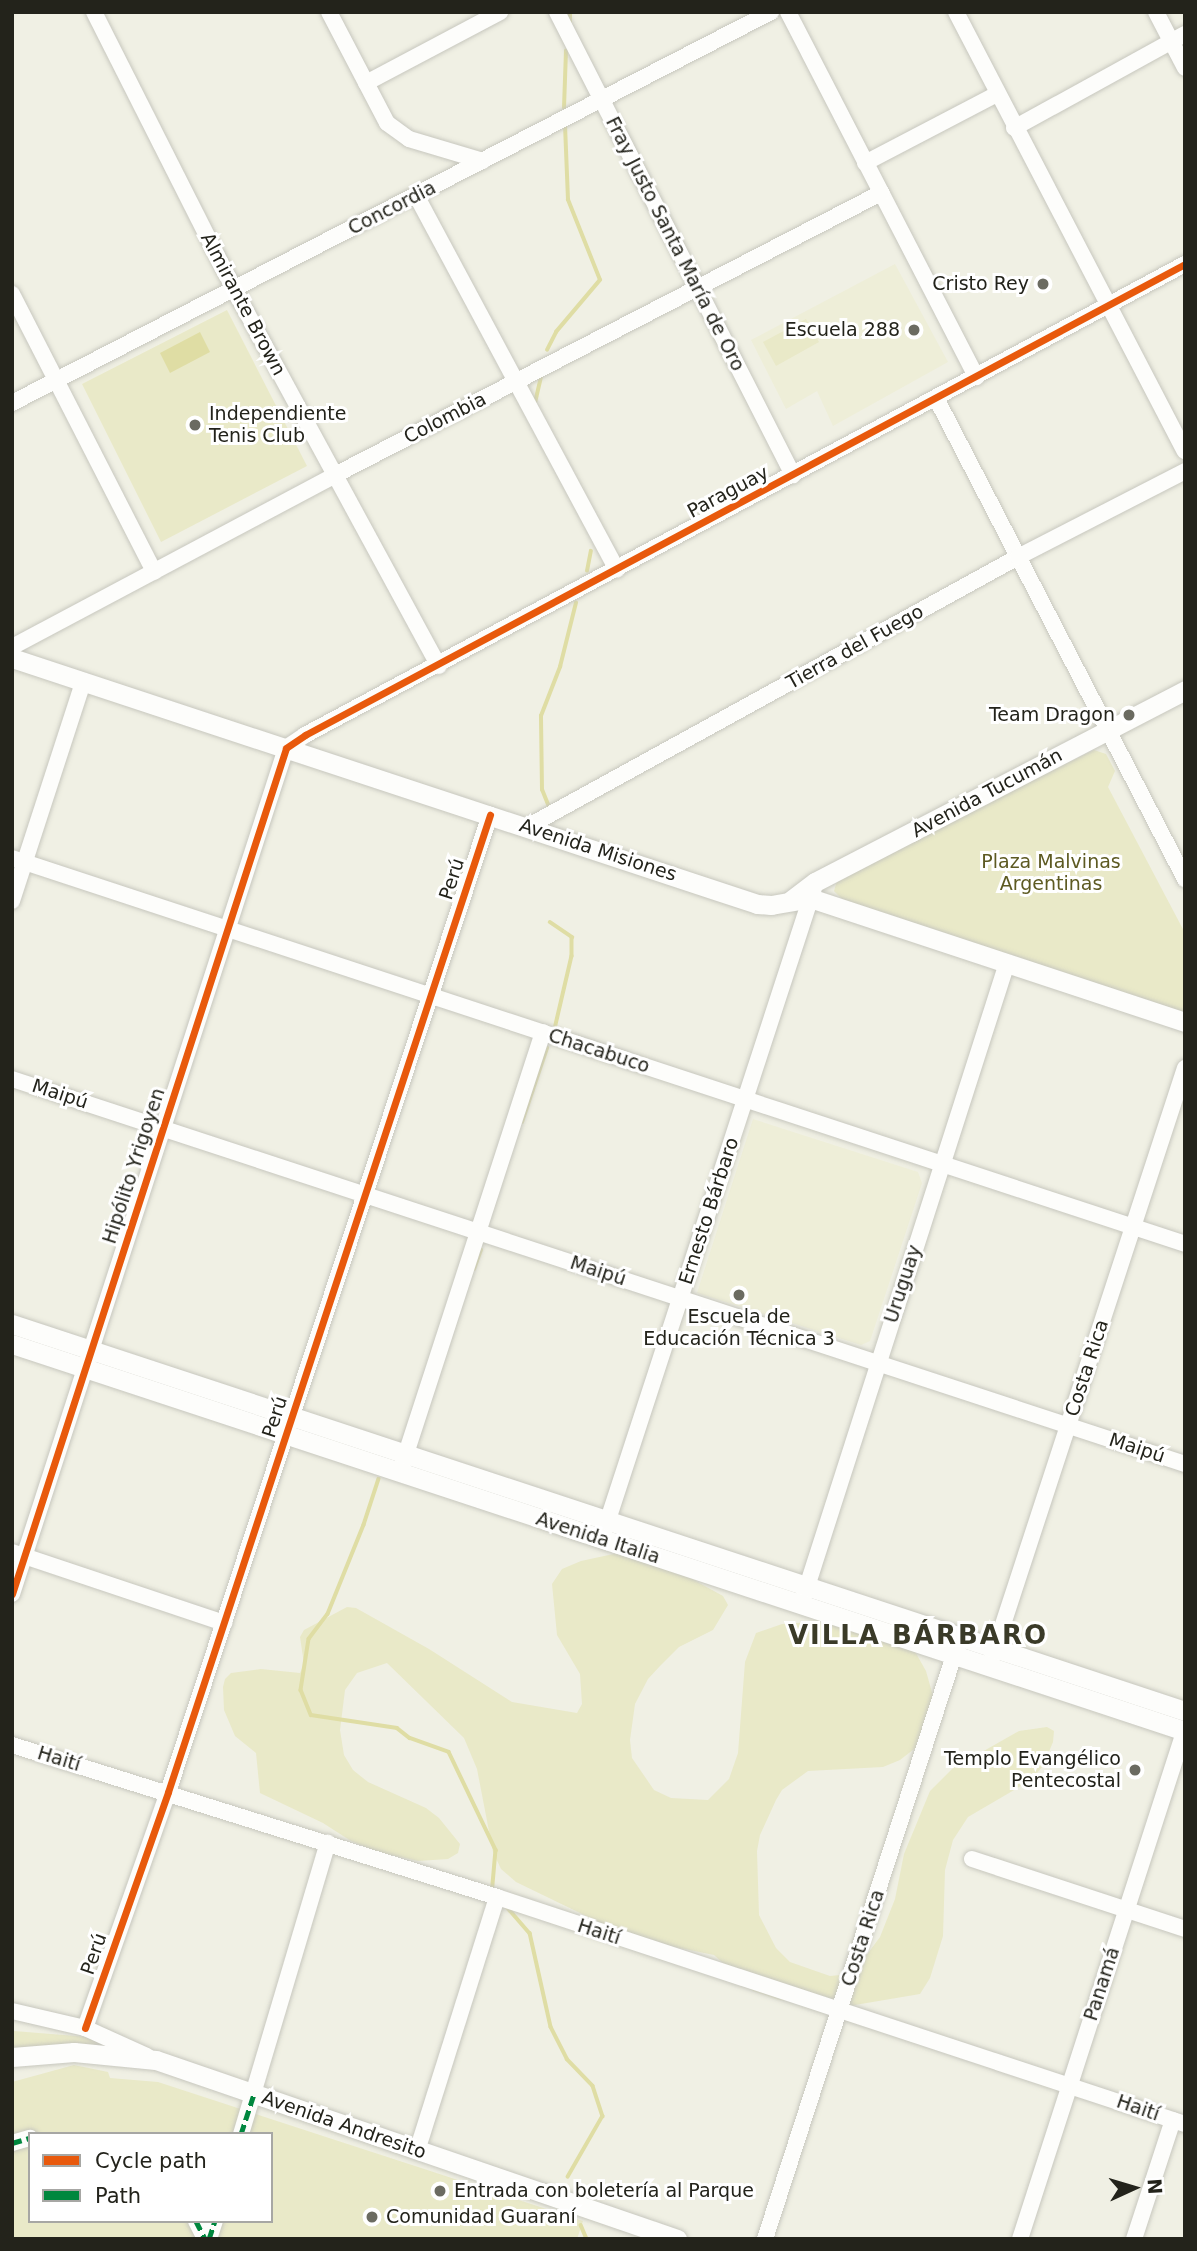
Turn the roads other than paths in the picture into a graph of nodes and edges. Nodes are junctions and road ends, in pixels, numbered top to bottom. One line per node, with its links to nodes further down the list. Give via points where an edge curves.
1 (94, 12): 21 (street, Almirante Brown)
2 (329, 12): 11 (street)
3 (500, 12): 11 (street)
4 (557, 12): 13 (street, Fray Justo Santa María de Oro)
5 (771, 12): 13 (street, Concordia)
6 (788, 12): 16 (street)
7 (956, 12): 12 (street)
8 (1156, 12): 9 (street)
9 (1178, 37): 10 (street); 14 (street)
10 (1185, 68)
11 (366, 83): 15 (street, via 387,123 409,139)
12 (997, 93): 14 (street); 16 (street)
13 (602, 100): 15 (street, Concordia); 20 (street, Fray Justo Santa María de Oro)
14 (1014, 128): 23 (street)
15 (483, 161): 18 (street, Concordia)
16 (865, 163): 17 (street)
17 (881, 192): 20 (street, Colombia); 24 (street)
18 (416, 195): 21 (street, Concordia); 26 (street)
19 (1185, 264): 23 (street, Paraguay)
20 (698, 287): 26 (street, Colombia); 32 (street, Fray Justo Santa María de Oro)
21 (234, 289): 25 (street, Concordia); 31 (street, Almirante Brown)
22 (12, 294): 25 (street)
23 (1109, 305): 24 (street, Paraguay); 29 (street)
24 (976, 377): 27 (street, Paraguay)
25 (55, 381): 28 (street, Concordia); 35 (street)
26 (517, 381): 31 (street, Colombia); 34 (street)
27 (936, 398): 32 (street, Paraguay); 33 (street)
28 (12, 403)
29 (1185, 450)
30 (1185, 471): 33 (street, Tierra del Fuego)
31 (335, 475): 35 (street, Colombia); 38 (street, Almirante Brown)
32 (793, 475): 34 (street, Paraguay)
33 (1018, 558): 41 (street); 44 (street, Tierra del Fuego)
34 (617, 570): 38 (street, Paraguay)
35 (153, 572): 36 (street, Colombia)
36 (12, 648)
37 (12, 658): 39 (main road, Avenida Misiones)
38 (439, 666): 42 (street, Paraguay)
39 (83, 682): 42 (main road, Avenida Misiones); 45 (street)
40 (1185, 690): 41 (main road, Avenida Tucumán)
41 (1108, 730): 46 (street); 47 (main road, Avenida Tucumán)
42 (286, 748): 43 (main road, Avenida Misiones); 49 (street, Hipólito Yrigoyen)
43 (490, 814): 44 (main road, Avenida Misiones); 51 (street, Perú)
44 (527, 827): 47 (main road, Avenida Misiones, via 757,904 771,905)
45 (19, 860): 48 (street); 49 (street, Chacabuco)
46 (1185, 879)
47 (805, 894): 50 (main road, Avenida Misiones); 56 (street, Ernesto Bárbaro)
48 (12, 901)
49 (228, 929): 51 (street, Chacabuco); 57 (street, Hipólito Yrigoyen)
50 (1007, 963): 52 (main road, Avenida Misiones); 58 (street, Uruguay)
51 (430, 996): 53 (street, Chacabuco); 59 (street, Perú)
52 (1185, 1022)
53 (542, 1032): 56 (street, Chacabuco); 61 (street)
54 (1185, 1068): 60 (street, Costa Rica)
55 (12, 1079): 57 (street, Maipú)
56 (745, 1099): 58 (street, Chacabuco); 63 (street, Ernesto Bárbaro)
57 (163, 1128): 59 (street, Maipú); 66 (street, Hipólito Yrigoyen)
58 (942, 1164): 60 (street, Chacabuco); 67 (street, Uruguay)
59 (365, 1195): 61 (street, Maipú); 68 (street, Perú)
60 (1133, 1227): 62 (street, Chacabuco); 69 (street, Costa Rica)
61 (478, 1232): 63 (street, Maipú); 70 (street)
62 (1185, 1244)
63 (680, 1298): 67 (street, Maipú); 72 (street, Ernesto Bárbaro)
64 (12, 1324): 66 (main road, Avenida Italia)
65 (12, 1345): 66 (main road, Avenida Italia)
66 (88, 1360): 68 (main road, Avenida Italia); 73 (street, Hipólito Yrigoyen)
67 (877, 1363): 69 (street, Maipú); 75 (street, Uruguay)
68 (288, 1426): 70 (main road, Avenida Italia); 76 (street, Perú)
69 (1069, 1426): 71 (street, Maipú); 78 (street, Costa Rica)
70 (403, 1464): 72 (main road, Avenida Italia)
71 (1185, 1464)
72 (605, 1530): 75 (main road, Avenida Italia)
73 (18, 1554): 74 (street, Hipólito Yrigoyen); 76 (street)
74 (12, 1594)
75 (804, 1596): 77 (main road, Avenida Italia)
76 (224, 1623): 82 (street, Perú)
77 (957, 1646): 78 (main road, Avenida Italia); 89 (street, Costa Rica)
78 (993, 1658): 79 (main road, Avenida Italia); 80 (main road, Avenida Italia)
79 (1185, 1711)
80 (1185, 1730): 86 (street, Panamá)
81 (12, 1745): 82 (street, Haití)
82 (168, 1792): 83 (street, Haití); 90 (street, Perú)
83 (328, 1843): 85 (street, Haití); 94 (street)
84 (972, 1859): 86 (street)
85 (497, 1898): 89 (street, Haití); 97 (street)
86 (1126, 1910): 87 (street); 93 (street, Panamá)
87 (1185, 1929)
88 (12, 2011): 90 (street, Avenida Andresito)
89 (839, 2012): 93 (street, Haití); 102 (street, Costa Rica)
90 (85, 2028): 92 (street, Avenida Andresito)
91 (12, 2057): 92 (main road, via 74,2052)
92 (156, 2060): 94 (main road, Avenida Andresito)
93 (1069, 2085): 95 (street, Haití); 103 (street, Panamá)
94 (254, 2094): 96 (street); 97 (main road, Avenida Andresito)
95 (1179, 2122): 104 (street)
96 (242, 2132)
97 (417, 2151): 101 (main road, Avenida Andresito)
98 (197, 2223): 100 (street)
99 (214, 2223): 100 (street)
100 (207, 2239)
101 (677, 2239)
102 (765, 2239)
103 (1020, 2239)
104 (1134, 2239)

